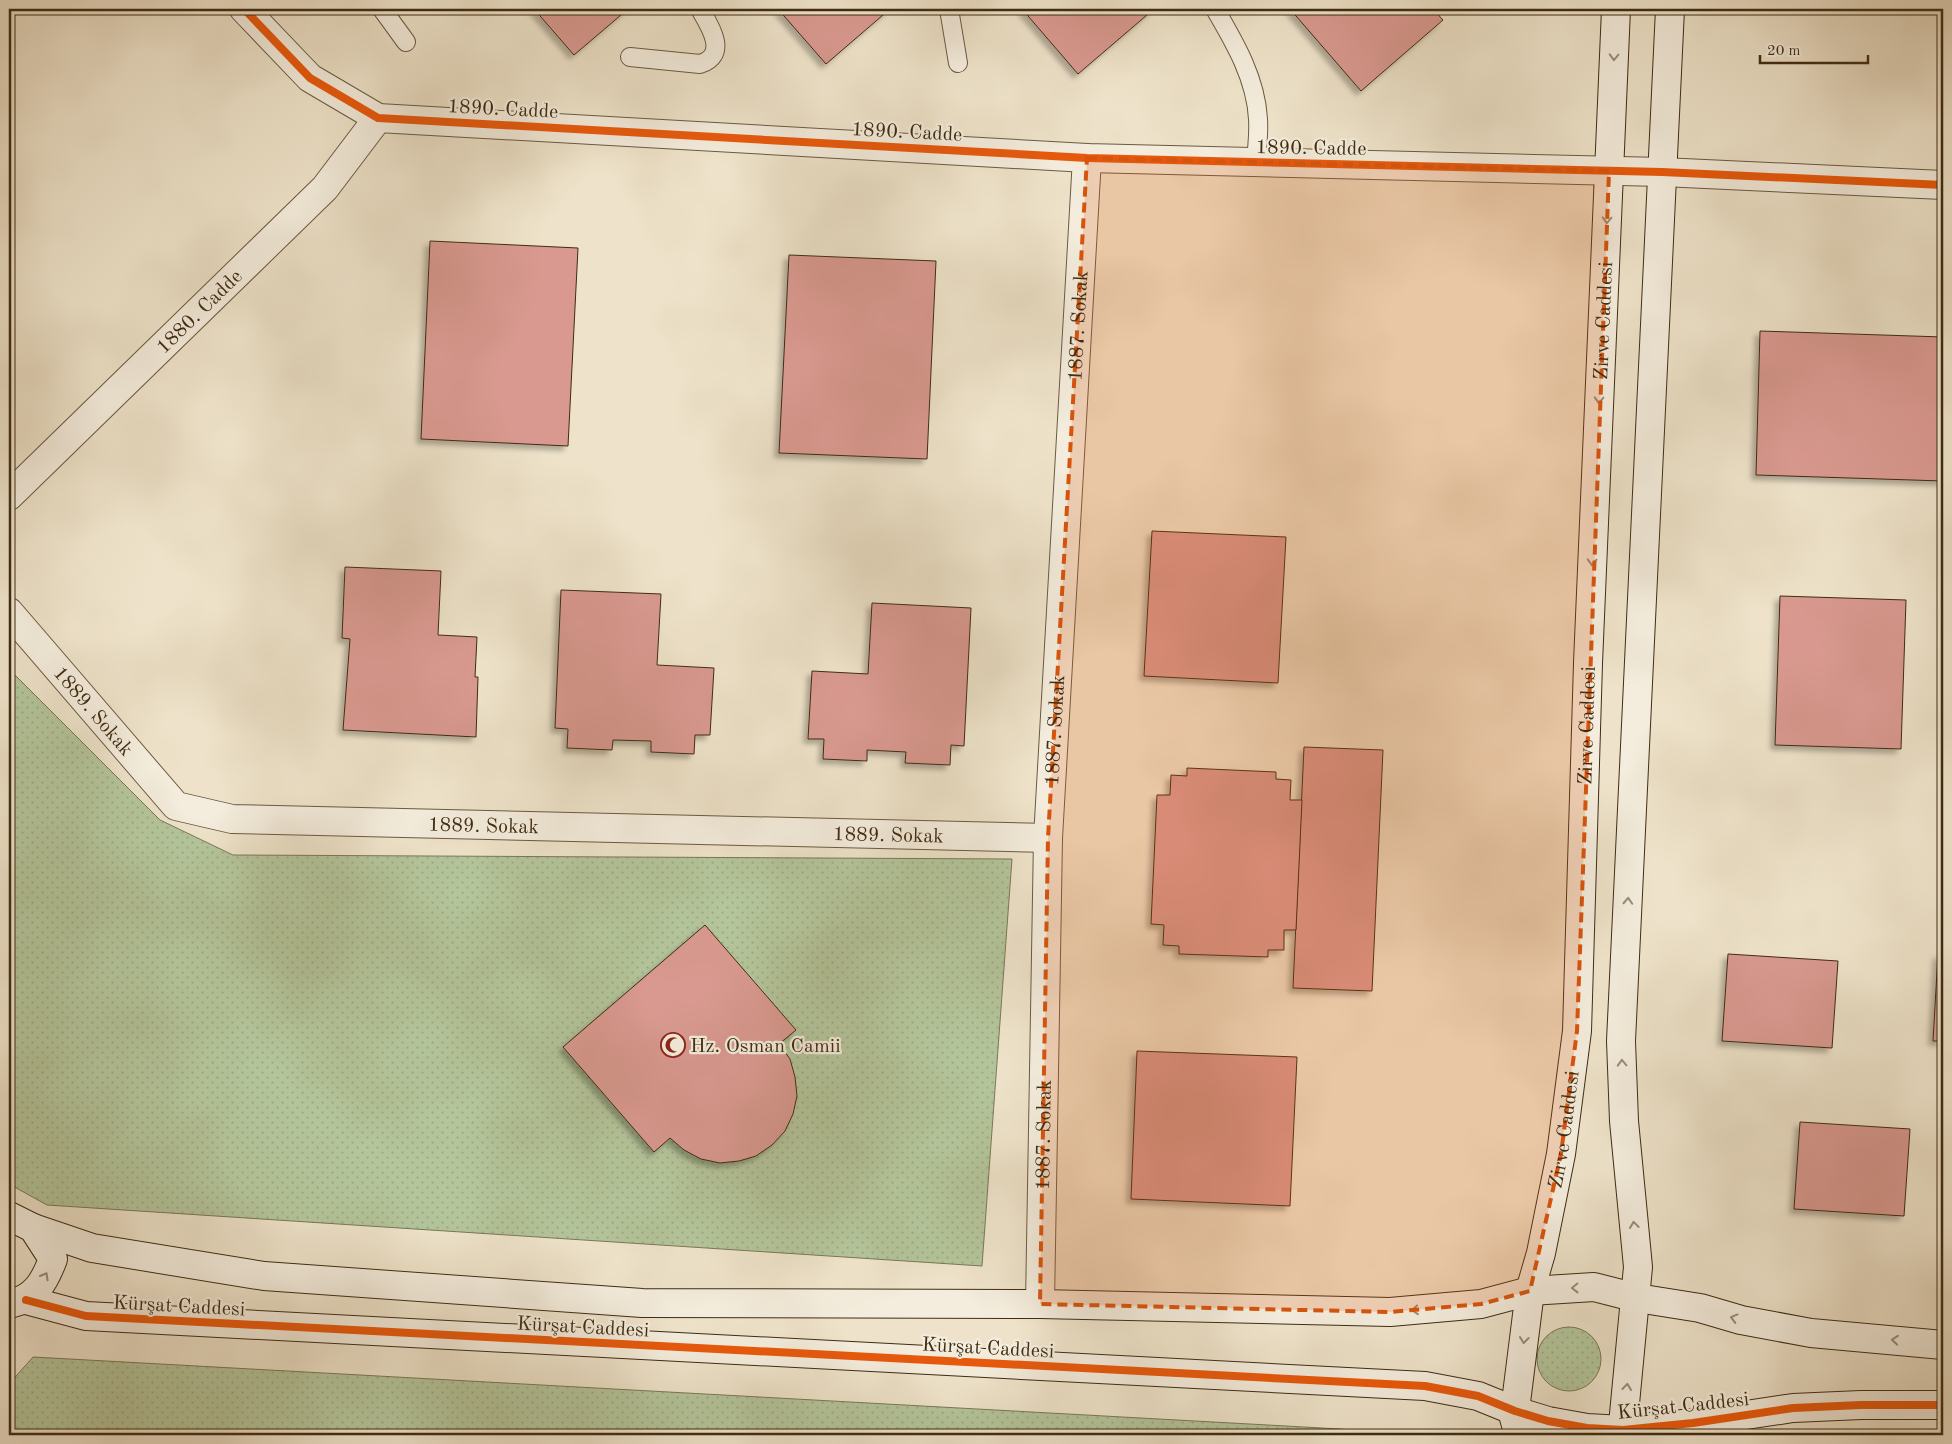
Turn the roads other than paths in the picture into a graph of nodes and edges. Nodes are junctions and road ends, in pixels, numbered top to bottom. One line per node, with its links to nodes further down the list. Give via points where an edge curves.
1 (244, 9): 11 (street, 1890. Cadde, via 310,78)
2 (382, 9): 8 (lane)
3 (700, 9): 9 (lane, via 716,42 713,56 708,61 700,64)
4 (949, 9): 10 (lane)
5 (1215, 9): 13 (lane, via 1232,35 1250,77 1258,119)
6 (1616, 9): 14 (street, Zirve Caddesi, one-way to 14)
7 (1670, 9): 15 (street)
8 (406, 42)
9 (630, 57)
10 (958, 63)
11 (378, 118): 12 (street, 1890. Cadde); 17 (street, 1880. Cadde, via 324,188)
12 (1087, 158): 13 (street, 1890. Cadde); 19 (street, 1887. Sokak)
13 (1256, 162): 14 (street, 1890. Cadde)
14 (1609, 170): 15 (street, 1890. Cadde); 22 (street, Zirve Caddesi, one-way to 22, via 1588,663 1577,1031 1561,1154)
15 (1662, 172): 16 (street, 1890. Cadde); 23 (street, one-way to 15, via 1638,1267 1625,1129 1621,1041)
16 (1943, 185)
17 (9, 496)
18 (9, 612): 19 (street, 1889. Sokak, via 176,806 222,817)
19 (1048, 838): 25 (street, 1887. Sokak)
20 (9, 1216): 21 (street, Kürşat Caddesi)
21 (33, 1228): 24 (street, one-way to 21, via 46,1278 53,1260); 25 (street, Kürşat Caddesi, via 92,1248 264,1276 642,1303)
22 (1530, 1291): 23 (street, Kürşat Caddesi, one-way to 22, via 1594,1287); 25 (street, Kürşat Caddesi, one-way to 25, via 1481,1304 1390,1312); 28 (street, Zirve Caddesi, one-way to 28)
23 (1637, 1298): 26 (street, Kürşat Caddesi, one-way to 23, via 1811,1333 1741,1320 1700,1308); 29 (street, one-way to 23)
24 (17, 1302): 28 (street, Kürşat Caddesi, via 86,1316 1426,1386 1478,1396)
25 (1040, 1304)
26 (1943, 1344)
27 (1943, 1405): 29 (street, Kürşat Caddesi, via 1793,1408)
28 (1517, 1423): 29 (street, Kürşat Caddesi, via 1574,1425)
29 (1622, 1433)

